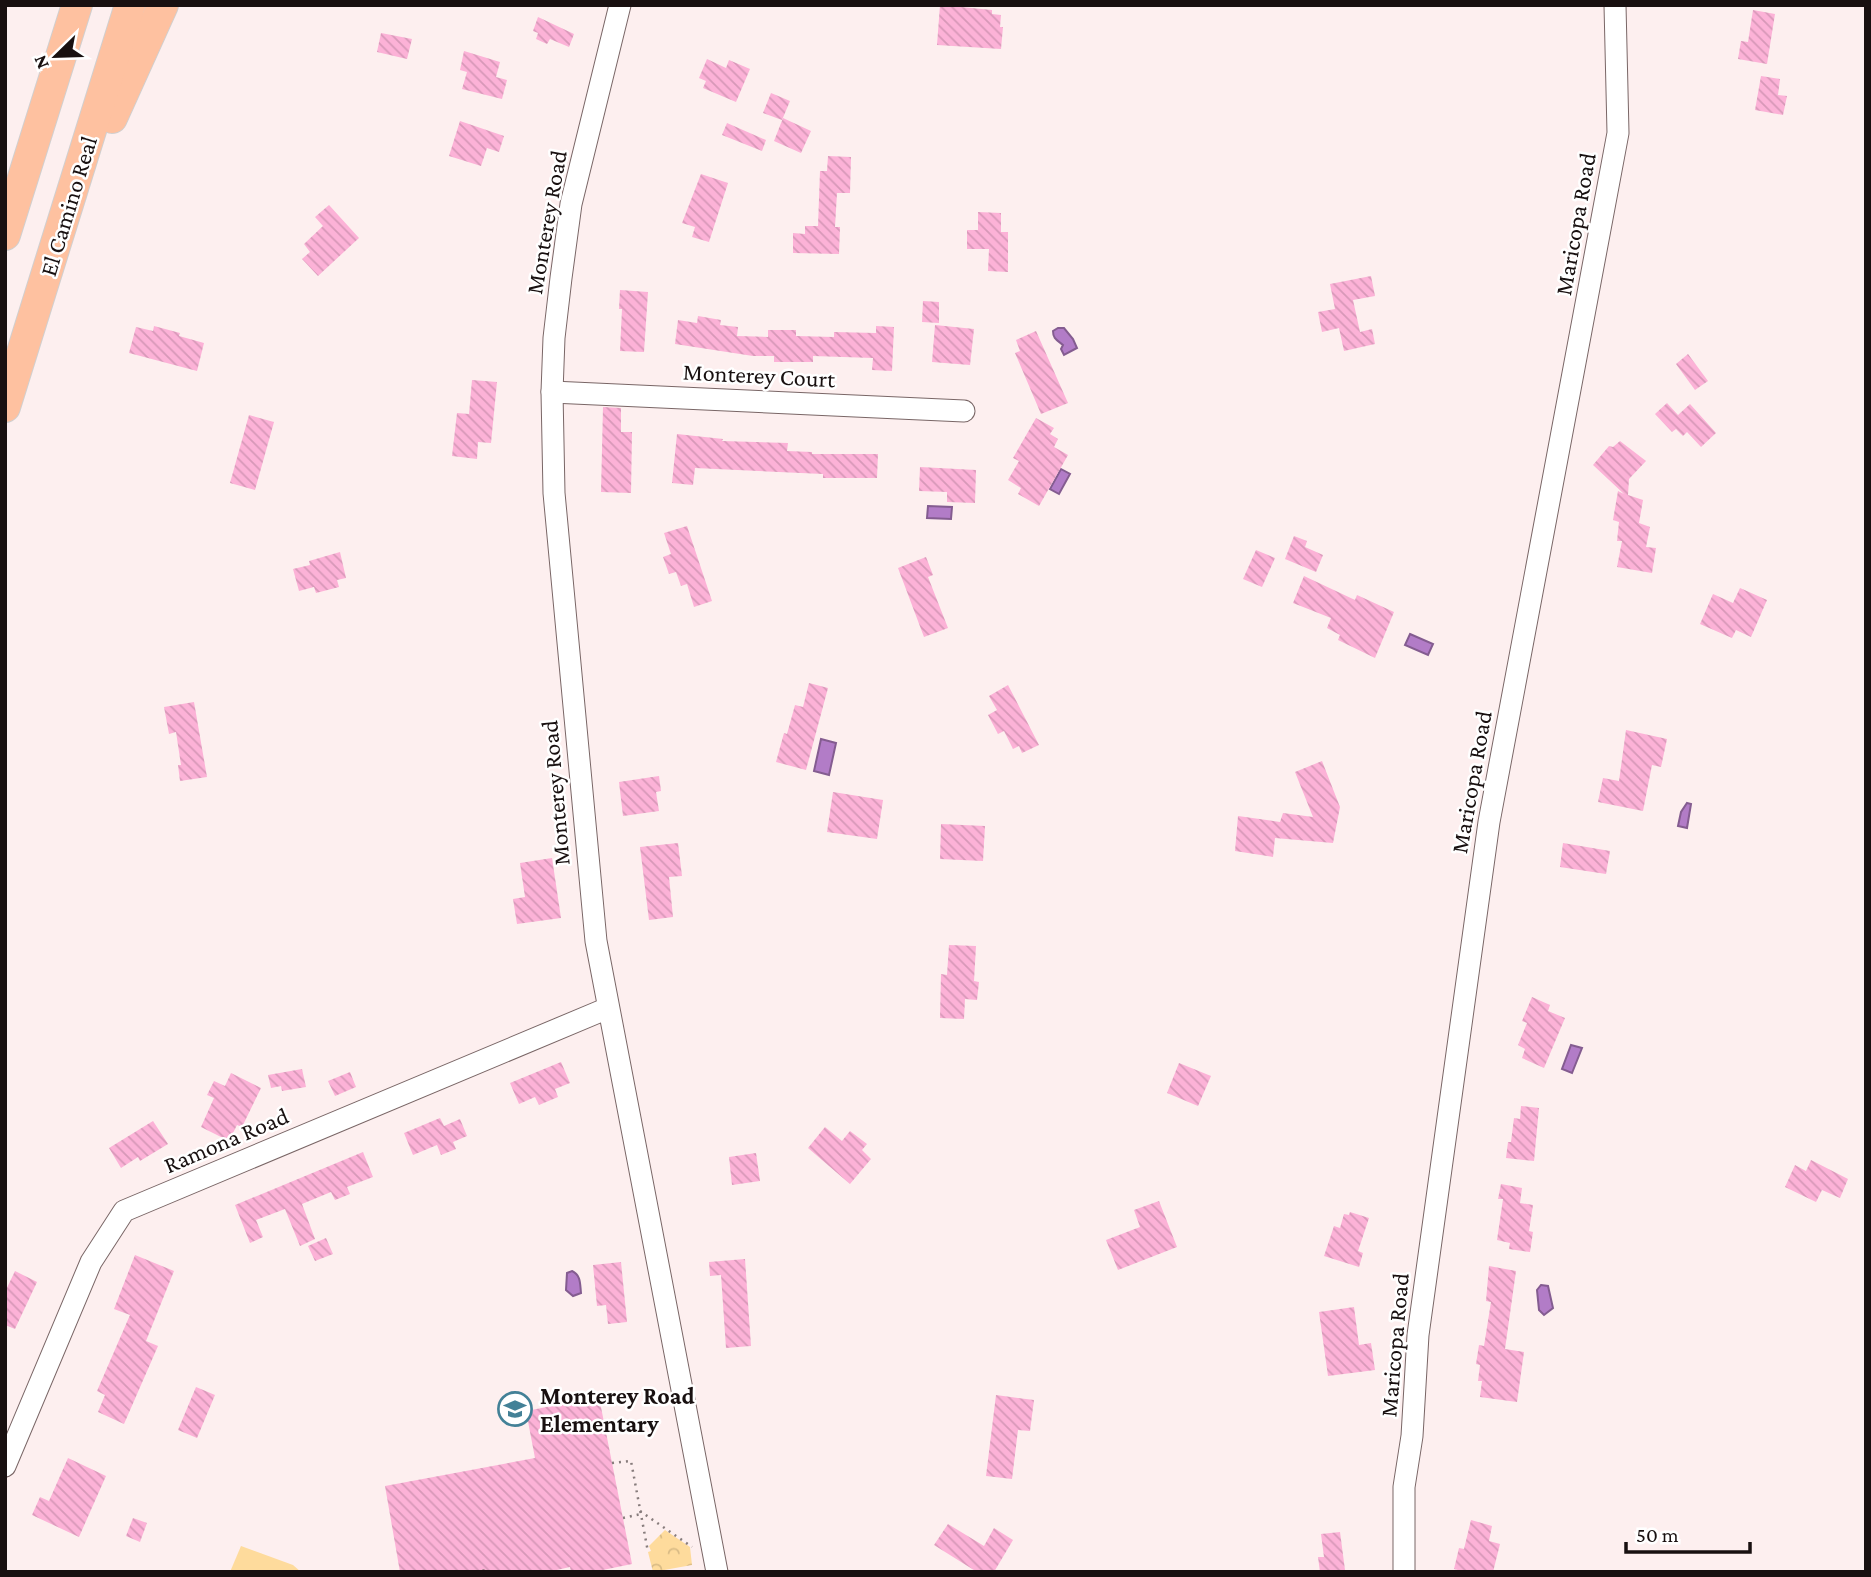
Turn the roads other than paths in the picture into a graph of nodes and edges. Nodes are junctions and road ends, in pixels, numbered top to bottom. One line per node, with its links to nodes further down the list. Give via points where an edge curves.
1 (63, 5): 7 (highway)
2 (76, 5): 7 (highway, El Camino Real)
3 (130, 5): 8 (highway, El Camino Real)
4 (163, 5): 8 (highway)
5 (620, 5): 10 (street, Monterey Road, via 571,204)
6 (1615, 5): 16 (street, Maricopa Road, via 1618,133 1487,836 1418,1335 1404,1487)
7 (44, 111): 9 (highway, El Camino Real)
8 (60, 233): 11 (highway, El Camino Real)
9 (5, 235)
10 (552, 392): 12 (street, Monterey Court); 13 (street, Monterey Road, via 554,493 588,871)
11 (5, 407)
12 (964, 411)
13 (608, 1008): 14 (street, Ramona Road, via 124,1211 91,1262); 15 (street, Monterey Road)
14 (5, 1466)
15 (717, 1572)
16 (1404, 1572)

